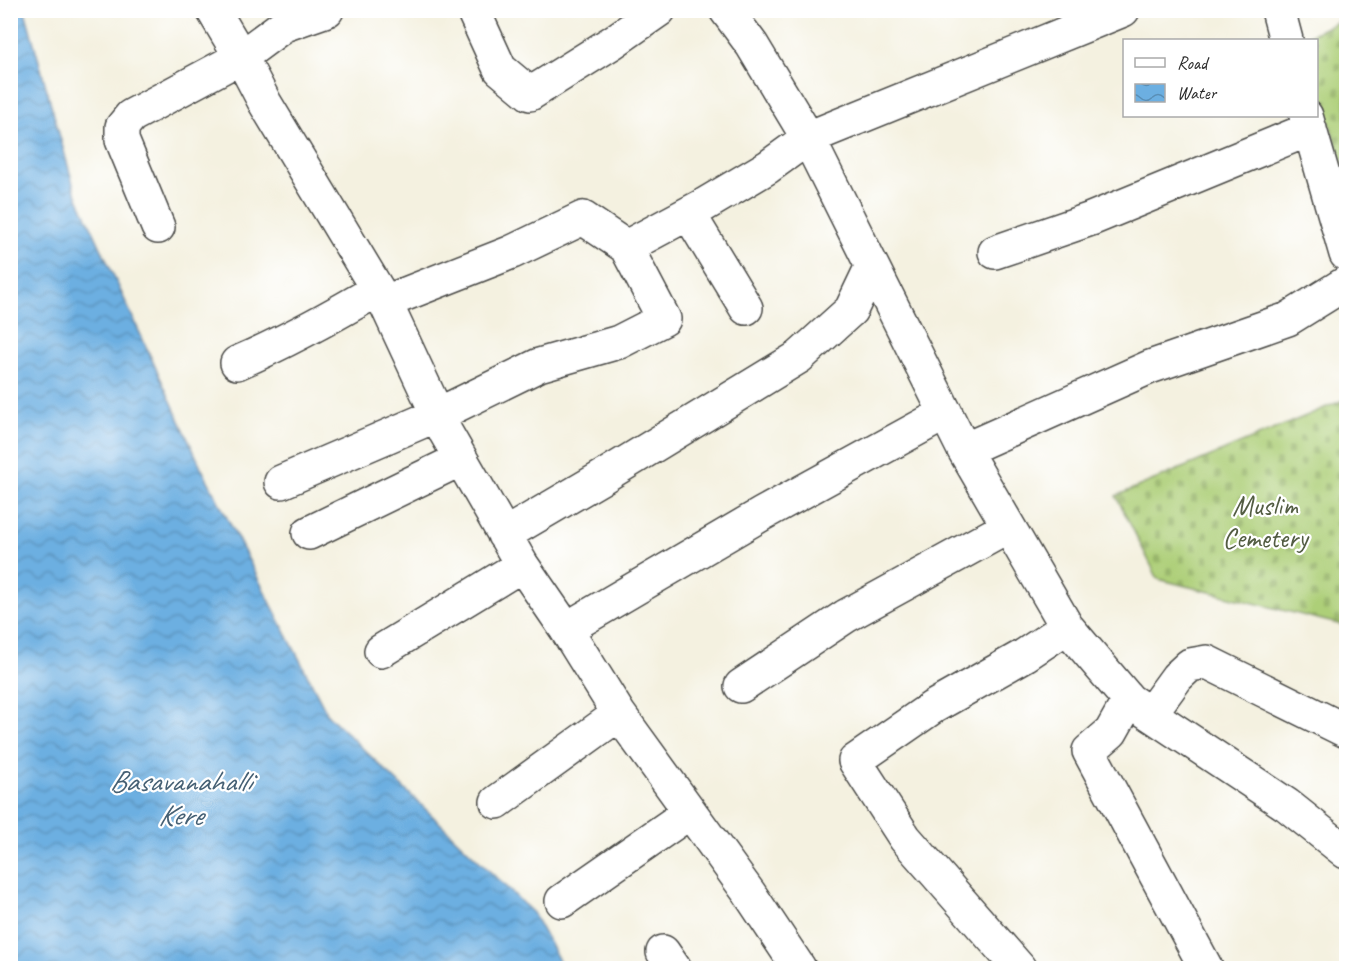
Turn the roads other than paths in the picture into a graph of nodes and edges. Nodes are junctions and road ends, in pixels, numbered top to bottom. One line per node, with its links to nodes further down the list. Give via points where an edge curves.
1 (213, 10): 9 (street)
2 (327, 10): 9 (street, via 284,25)
3 (473, 10): 4 (street, via 500,69 530,94)
4 (659, 10)
5 (726, 10): 11 (street, via 752,45)
6 (1123, 10): 11 (street)
7 (1278, 10): 8 (street)
8 (1286, 39)
9 (241, 57): 13 (street, via 131,116 122,127 122,140); 19 (street)
10 (1308, 122): 15 (street, via 1091,219); 16 (street)
11 (808, 138): 12 (street); 17 (street)
12 (689, 214): 14 (street); 20 (street)
13 (158, 227)
14 (626, 248): 19 (street, via 583,218 512,252); 23 (street, via 664,319 619,342 539,365)
15 (995, 252)
16 (1347, 254)
17 (872, 266): 22 (street); 29 (street, via 851,310 799,357)
18 (1347, 283): 24 (street, via 1288,319 1150,367)
19 (381, 296): 21 (street); 23 (street)
20 (746, 309)
21 (237, 363)
22 (946, 413): 24 (street); 32 (street, via 762,514)
23 (437, 415): 25 (street); 26 (street)
24 (964, 450): 27 (street)
25 (461, 459): 28 (street); 29 (street)
26 (281, 482)
27 (1008, 526): 31 (street); 34 (street, via 846,616)
28 (309, 533)
29 (504, 535): 30 (street)
30 (522, 565): 32 (street); 33 (street)
31 (1067, 627): 35 (street); 43 (street, via 933,707 855,761 905,838)
32 (566, 629): 36 (street)
33 (381, 651)
34 (741, 686)
35 (1139, 707): 37 (street, via 1190,665 1207,662); 40 (street, via 1287,805); 44 (street, via 1089,751)
36 (619, 714): 38 (street); 39 (street)
37 (1347, 731)
38 (497, 802)
39 (690, 812): 41 (street); 42 (street, via 749,893)
40 (1347, 852)
41 (562, 901)
42 (792, 966)
43 (1019, 969)
44 (1206, 969)

